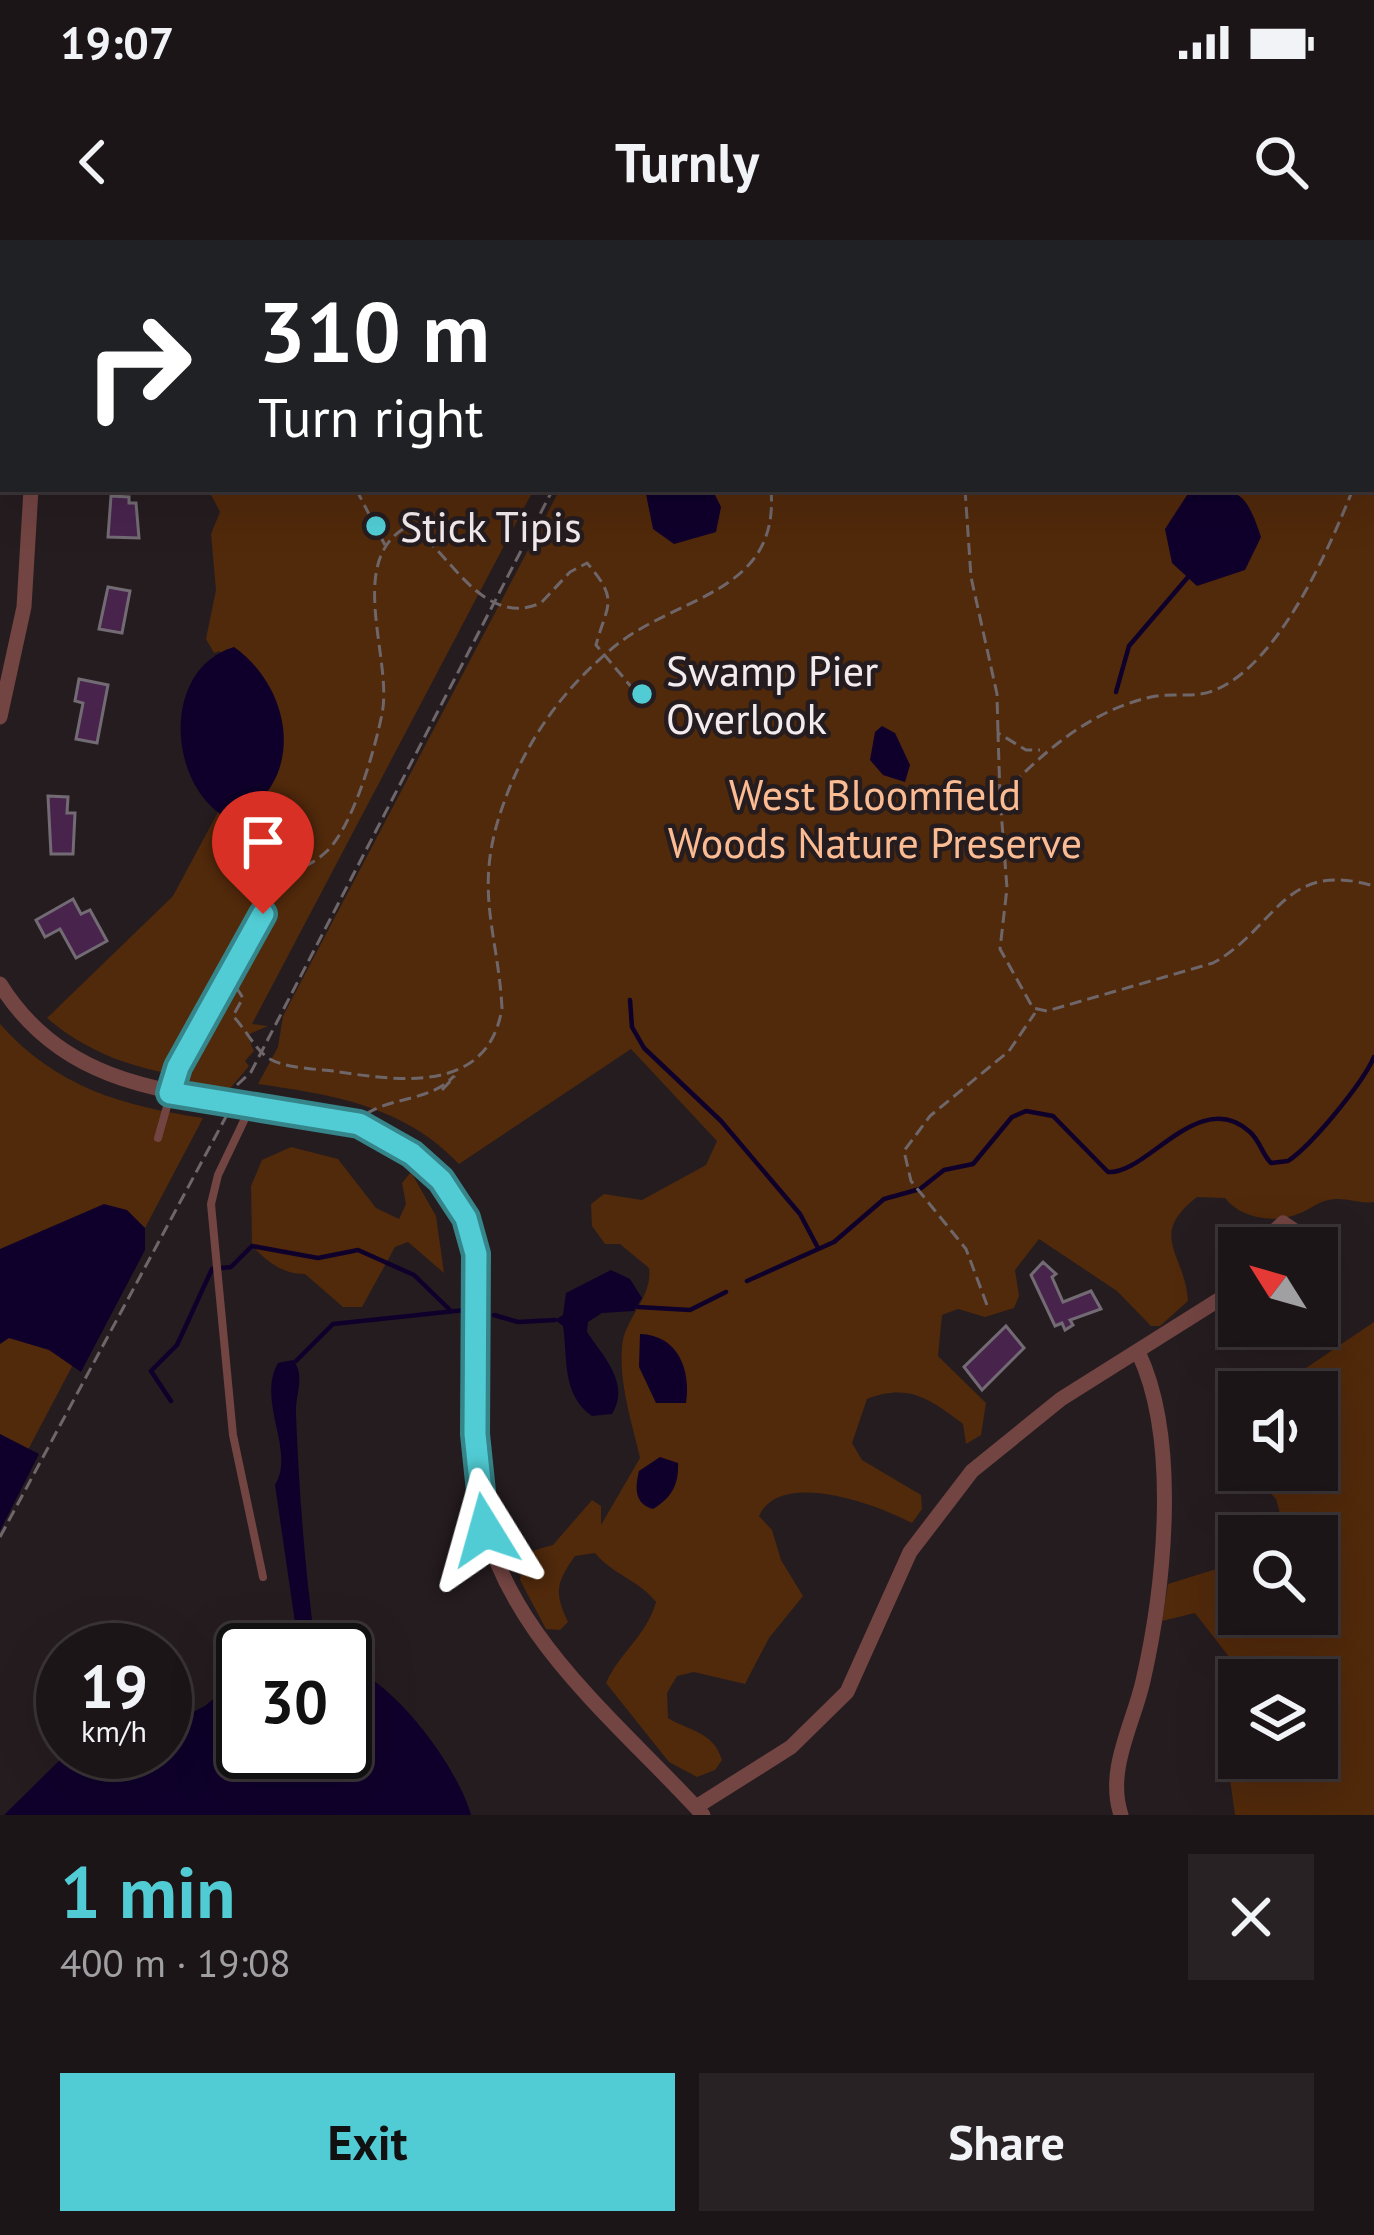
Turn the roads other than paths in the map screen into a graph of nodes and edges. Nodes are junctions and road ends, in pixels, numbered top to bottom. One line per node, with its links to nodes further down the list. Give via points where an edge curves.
1 (32, 492): 2 (street, via 24,607)
2 (0, 717)
3 (263, 914): 5 (lane)
4 (0, 984): 5 (street, via 61,1052 112,1078)
5 (170, 1093): 6 (street); 7 (lane)
6 (252, 1105): 10 (lane, via 211,1204 233,1436); 11 (street, via 359,1124 427,1166 466,1218 476,1254 477,1484 502,1576 552,1652)
7 (158, 1138)
8 (1218, 1301): 9 (street)
9 (1139, 1354): 11 (street, via 1061,1399 972,1471 910,1552 847,1692 791,1747); 12 (street, via 1158,1431 1161,1576 1153,1640 1118,1767)
10 (263, 1576)
11 (700, 1811)
12 (1121, 1815)

